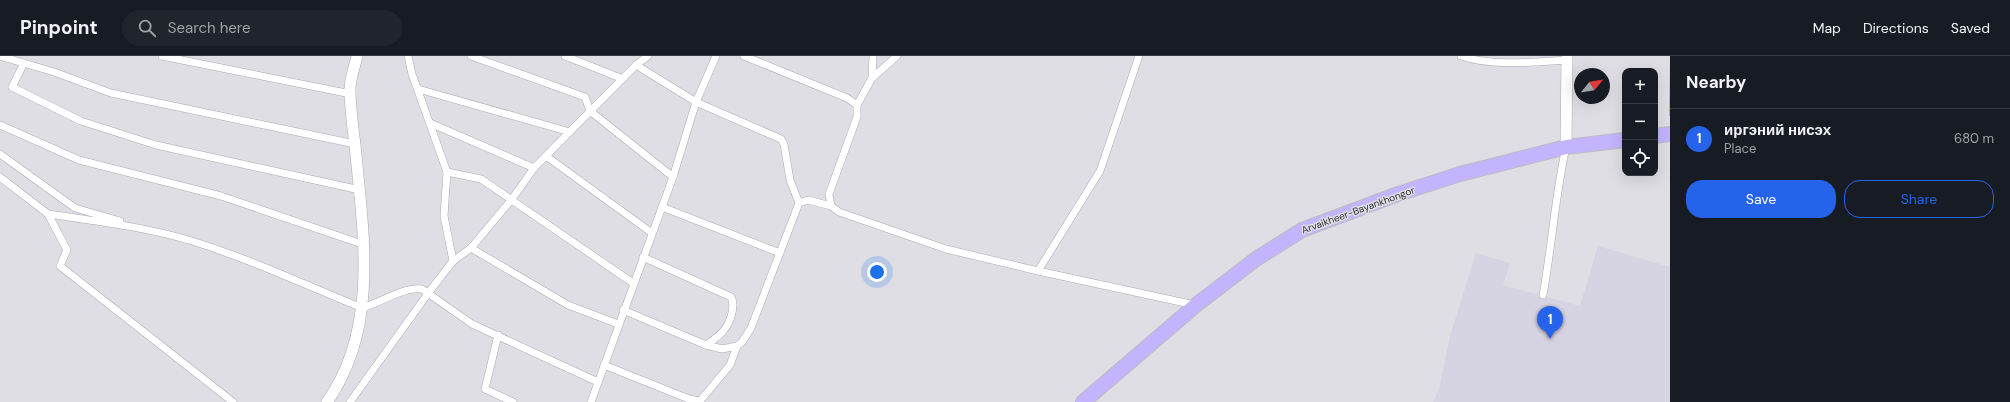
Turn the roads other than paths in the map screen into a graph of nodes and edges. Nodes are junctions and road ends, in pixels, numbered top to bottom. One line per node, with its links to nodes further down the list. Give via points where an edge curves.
1 (0, 56): 15 (street)
2 (162, 56): 20 (street)
3 (357, 56): 20 (street, via 350,87)
4 (408, 56): 19 (street)
5 (471, 56): 23 (street, via 585,97)
6 (565, 56): 18 (street)
7 (648, 56): 16 (street)
8 (716, 56): 21 (street)
9 (744, 56): 22 (street, via 847,98)
10 (874, 56): 17 (street)
11 (897, 56): 17 (street)
12 (1139, 56): 51 (street, via 1100,172)
13 (1461, 56): 14 (street, via 1519,62)
14 (1567, 58): 31 (street)
15 (24, 63): 30 (street, via 111,93); 38 (street, via 12,87 81,121 156,145)
16 (636, 65): 18 (street); 21 (street)
17 (872, 78): 22 (street)
18 (623, 79): 23 (street)
19 (418, 89): 24 (street); 26 (street)
20 (351, 94): 30 (street)
21 (696, 102): 36 (street); 40 (street, via 781,139 790,180)
22 (857, 105): 41 (street, via 857,117 830,194)
23 (590, 111): 26 (street); 36 (street)
24 (430, 123): 34 (street); 35 (street)
25 (0, 125): 46 (street, via 79,160 221,196)
26 (570, 132): 33 (street)
27 (1670, 134): 28 (highway)
28 (1658, 136)
29 (1622, 140): 31 (highway, Arvaikheer-Bayankhongor)
30 (355, 144): 38 (street)
31 (1566, 147): 54 (street); 55 (highway, Arvaikheer-Bayankhongor, via 1460,174 1302,230 1256,260)
32 (0, 154): 44 (street, via 76,208)
33 (546, 156): 34 (street); 45 (street)
34 (534, 168): 39 (street)
35 (447, 172): 39 (street, via 481,179); 50 (street, via 444,216)
36 (673, 177): 42 (street)
37 (0, 178): 43 (street)
38 (360, 190): 46 (street)
39 (512, 200): 47 (street); 52 (street)
40 (799, 202): 41 (street, via 808,200); 48 (street)
41 (831, 206): 51 (street, via 839,212 946,249)
42 (662, 207): 45 (street); 48 (street)
43 (48, 214): 44 (street); 66 (street, via 67,250 60,266)
44 (147, 230): 56 (street, via 192,241 232,255)
45 (652, 233): 49 (street)
46 (365, 245): 56 (street)
47 (471, 248): 50 (street); 58 (street, via 568,304)
48 (780, 253): 61 (street, via 751,328)
49 (643, 257): 52 (street); 60 (street, via 731,297 733,307 729,325)
50 (453, 261): 53 (street)
51 (1038, 271): 55 (street)
52 (633, 284): 57 (street)
53 (429, 292): 56 (street, via 422,288 412,288); 59 (street, via 472,324); 68 (street)
54 (1543, 295)
55 (1196, 305): 71 (highway, Arvaikheer-Bayankhongor)
56 (362, 308): 67 (street, via 352,356)
57 (623, 310): 58 (street); 60 (street)
58 (618, 324): 62 (street)
59 (498, 335): 63 (street, via 512,344); 69 (street, via 485,389)
60 (706, 345): 61 (street, via 722,349)
61 (737, 346): 65 (street, via 730,366)
62 (604, 365): 63 (street); 64 (street)
63 (598, 382): 70 (street)
64 (688, 400): 65 (street)
65 (700, 401)
66 (232, 402)
67 (327, 402)
68 (350, 402)
69 (513, 402)
70 (591, 402)
71 (1083, 402)

